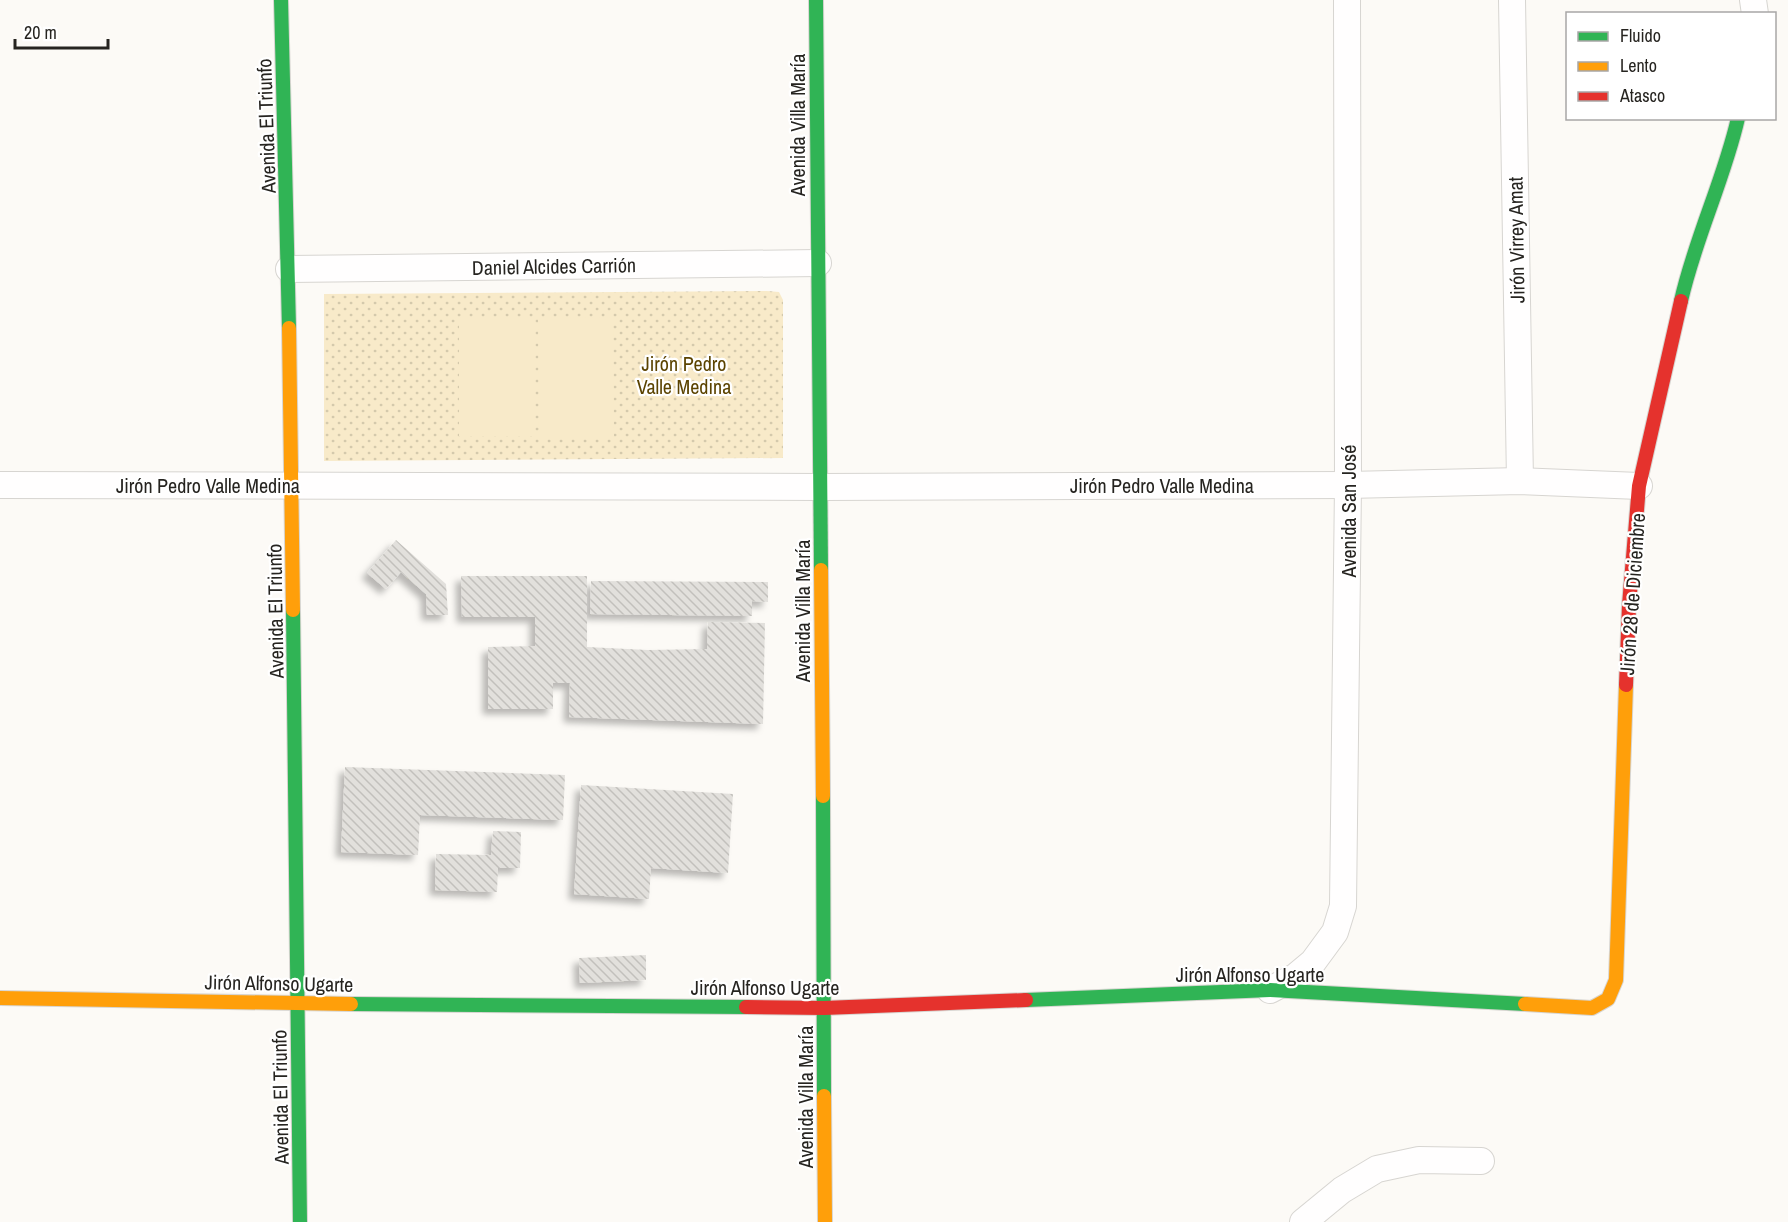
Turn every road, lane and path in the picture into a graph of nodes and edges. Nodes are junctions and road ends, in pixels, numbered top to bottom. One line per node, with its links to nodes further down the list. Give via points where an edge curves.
1 (281, 0): 7 (street, Avenida El Triunfo)
2 (816, 0): 6 (street, Avenida Villa María)
3 (1347, 0): 9 (street, Avenida San José)
4 (1512, 0): 8 (street, Jirón Virrey Amat)
5 (1738, 120): 12 (street, Jirón 28 de Diciembre, via 1688,268)
6 (818, 263): 7 (street, Daniel Alcides Carrión); 13 (street, Avenida Villa María)
7 (289, 269): 11 (street, Avenida El Triunfo)
8 (1520, 481): 9 (street, Jirón Pedro Valle Medina); 12 (street, Jirón Pedro Valle Medina)
9 (1348, 484): 13 (street, Jirón Pedro Valle Medina); 14 (street, Avenida San José, via 1343,906 1335,932 1313,962)
10 (0, 485): 11 (street, Jirón Pedro Valle Medina)
11 (293, 486): 13 (street, Jirón Pedro Valle Medina); 16 (street, Avenida El Triunfo)
12 (1639, 486): 17 (street, Jirón 28 de Diciembre, via 1629,605 1616,980 1608,999 1592,1008)
13 (821, 487): 18 (street, Avenida Villa María)
14 (1270, 990): 17 (street, Jirón Alfonso Ugarte); 18 (street, Jirón Alfonso Ugarte)
15 (0, 998): 16 (street, Jirón Alfonso Ugarte)
16 (298, 1003): 18 (street, Jirón Alfonso Ugarte); 20 (street, Avenida El Triunfo)
17 (1529, 1004)
18 (824, 1008): 21 (street, Avenida Villa María)
19 (1481, 1161): 22 (street, via 1419,1160 1377,1169 1342,1190)
20 (300, 1222)
21 (825, 1222)
22 (1303, 1222)

